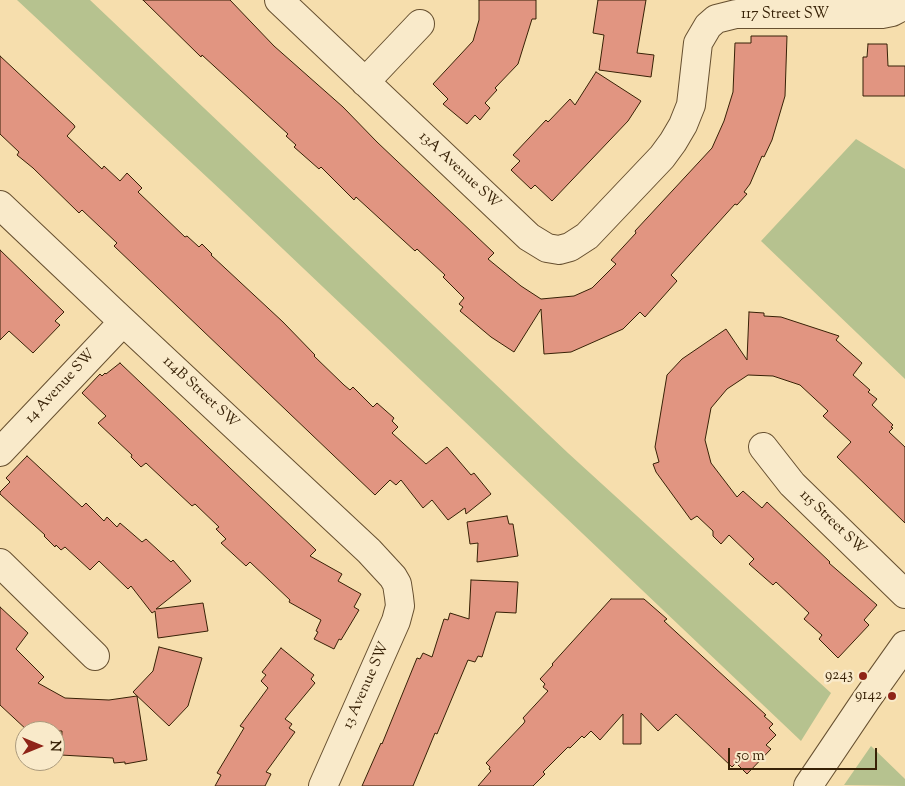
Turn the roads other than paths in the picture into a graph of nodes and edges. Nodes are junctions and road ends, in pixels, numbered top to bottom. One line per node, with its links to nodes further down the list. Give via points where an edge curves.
1 (279, 0): 4 (street, 13A Avenue SW)
2 (905, 5): 6 (street, 117 Street SW, via 882,14 736,14 716,19 698,43 691,105 673,142 587,236)
3 (420, 24): 4 (street)
4 (365, 82): 6 (street, 13A Avenue SW, via 529,236 547,248)
5 (0, 205): 7 (street, 114B Street SW)
6 (559, 250)
7 (123, 322): 9 (street, 14 Avenue SW); 11 (street, 114B Street SW, via 375,556)
8 (763, 447): 12 (street, 115 Street SW, via 792,484)
9 (0, 452)
10 (0, 563): 14 (street)
11 (397, 584): 15 (street, 13 Avenue SW, via 400,606 396,621)
12 (905, 594)
13 (905, 645): 16 (street)
14 (95, 656)
15 (323, 786)
16 (808, 786)

